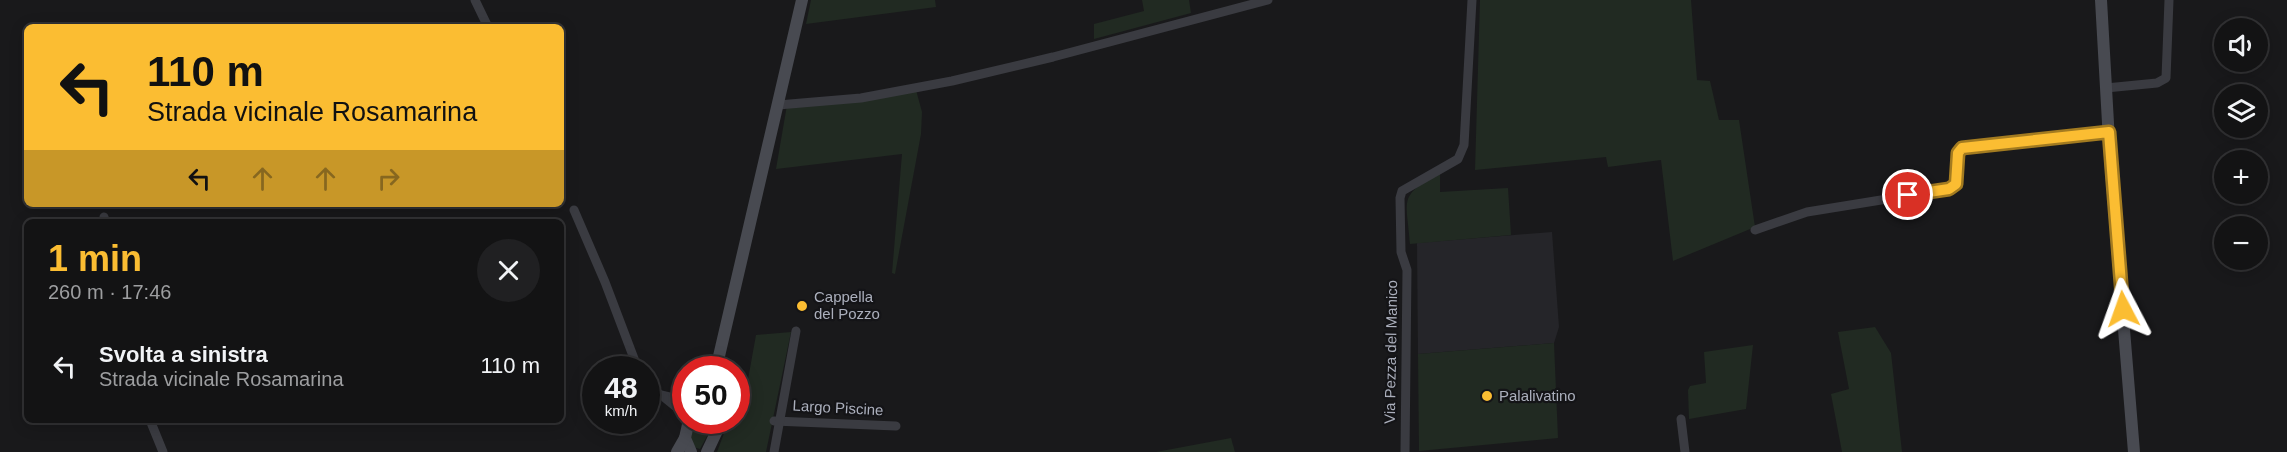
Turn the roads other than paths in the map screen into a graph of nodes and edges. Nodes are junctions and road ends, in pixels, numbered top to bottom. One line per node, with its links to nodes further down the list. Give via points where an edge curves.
1 (475, 0): 7 (street)
2 (801, 0): 9 (main road)
3 (1268, 0): 9 (street, via 952,81 861,98)
4 (1472, 0): 33 (street, Via Pezza del Manico, via 1464,145 1458,159 1402,191 1400,198 1401,252 1407,270)
5 (2101, 0): 8 (main road)
6 (2169, 0): 8 (street, via 2166,78 2157,83)
7 (487, 24)
8 (2106, 88): 10 (main road)
9 (777, 105): 13 (main road)
10 (2109, 132): 12 (street, via 1962,148 1958,153 1956,184 1949,189 1806,212); 35 (main road)
11 (574, 210): 15 (street)
12 (1755, 230)
13 (729, 314): 16 (main road); 17 (main road)
14 (796, 332): 22 (street, Largo Piscine)
15 (633, 356)
16 (719, 356)
17 (724, 356)
18 (661, 395): 19 (street); 20 (street)
19 (672, 398)
20 (672, 404)
21 (1681, 419): 34 (street)
22 (776, 421): 24 (street, Largo Piscine); 32 (street, Largo Piscine)
23 (151, 423): 29 (street)
24 (896, 426)
25 (686, 434): 27 (main road)
26 (716, 434): 28 (main road)
27 (685, 438): 30 (main road); 31 (main road)
28 (709, 451)
29 (164, 452)
30 (677, 452)
31 (691, 452)
32 (774, 452)
33 (1405, 452)
34 (1685, 452)
35 (2134, 452)

